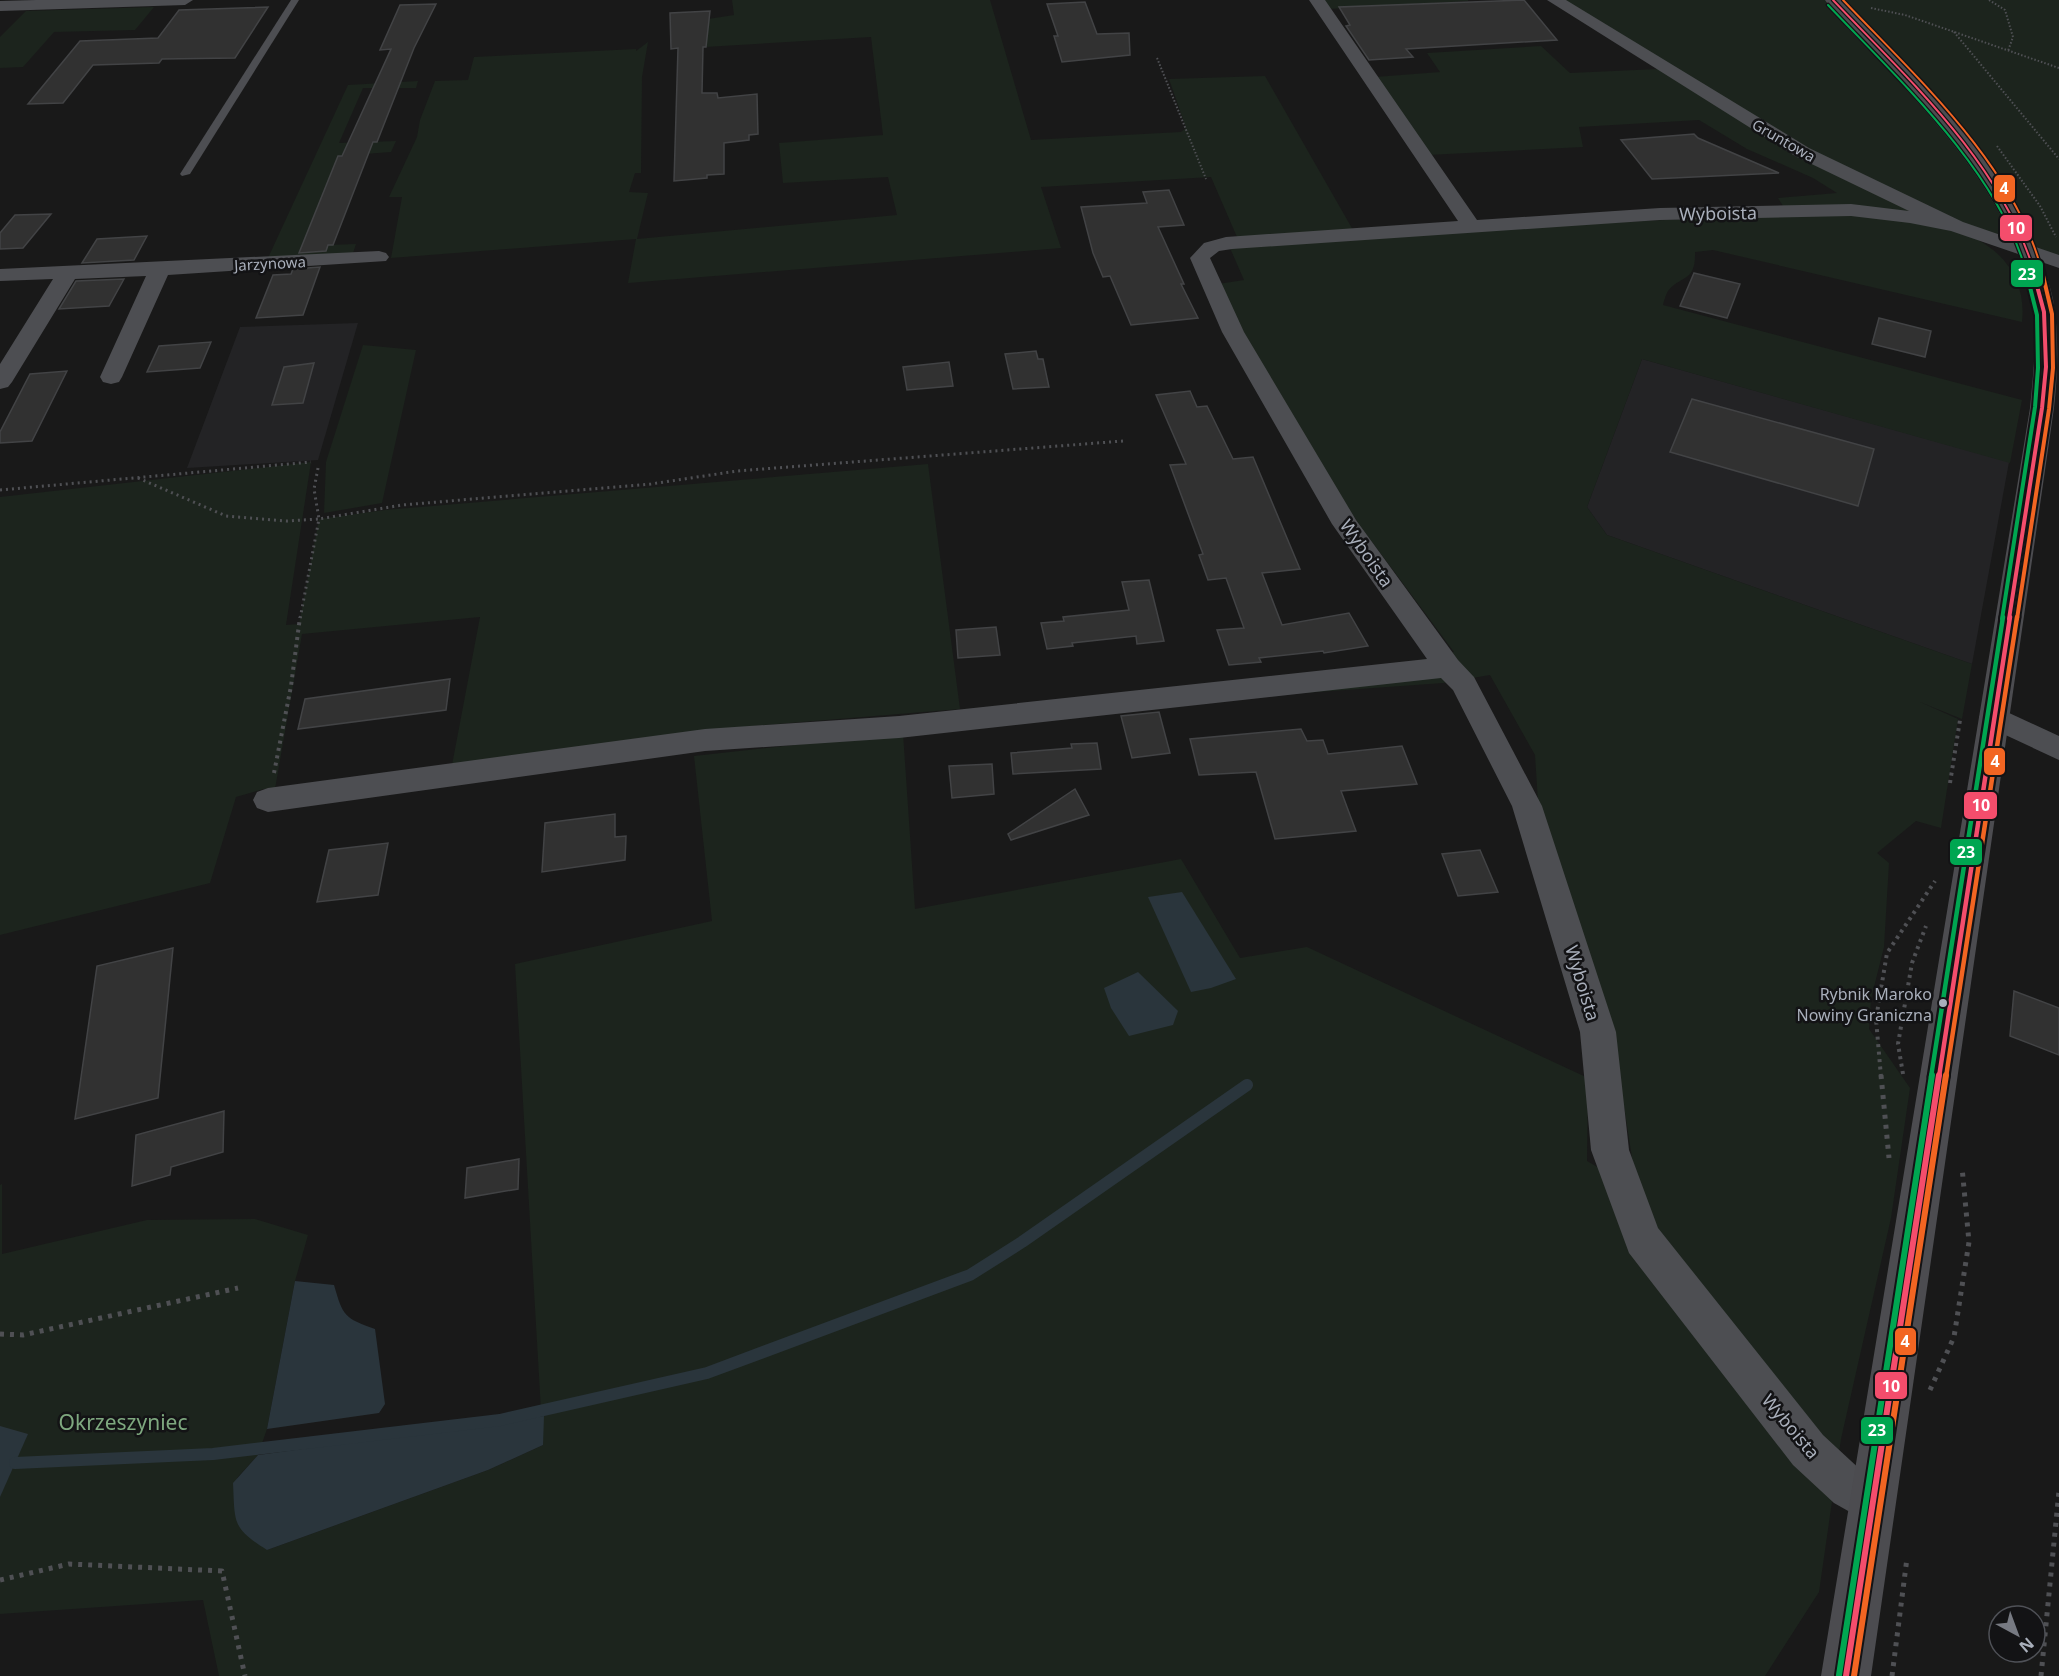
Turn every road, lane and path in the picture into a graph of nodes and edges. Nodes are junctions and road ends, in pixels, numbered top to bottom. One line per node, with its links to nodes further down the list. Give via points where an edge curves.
1 (185, 0): 7 (street)
2 (295, 0): 13 (lane)
3 (1317, 0): 16 (street)
4 (1555, 0): 15 (street, Gruntowa, via 1802,152)
5 (1989, 0): 9 (path, via 2005,10 2013,37)
6 (1836, 3): 8 (path, via 1905,15); 17 (main road, via 1989,177)
7 (0, 6)
8 (1953, 32): 9 (path); 12 (path)
9 (2007, 51): 11 (path)
10 (1157, 58): 14 (path)
11 (2059, 68)
12 (2059, 159)
13 (185, 174)
14 (1206, 178)
15 (1916, 213): 16 (street, Wyboista, via 1827,210 1660,214); 17 (street, Wyboista)
16 (1471, 226): 31 (street, Wyboista, via 1238,242 1213,245 1200,258 1233,332 1345,524)
17 (2028, 253): 19 (street); 32 (main road, via 2042,301 2045,382)
18 (379, 257): 20 (street, Jarzynowa)
19 (2059, 262)
20 (160, 269): 21 (street, Jarzynowa); 23 (street)
21 (68, 272): 22 (street, Jarzynowa); 24 (street)
22 (0, 274)
23 (111, 377)
24 (0, 382)
25 (1123, 441): 30 (path, via 737,471 651,484 402,505)
26 (311, 462): 28 (path)
27 (318, 468): 30 (path, via 314,489)
28 (138, 478): 29 (path); 30 (path, via 226,516 286,521)
29 (0, 490)
30 (319, 519): 35 (path)
31 (1448, 667): 35 (street, via 899,727 705,740); 43 (street, Wyboista, via 1464,684 1527,806 1598,1032 1610,1150 1643,1240 1808,1450 1849,1488)
32 (1978, 713): 33 (street); 34 (path); 43 (main road)
33 (2059, 749)
34 (1949, 788)
35 (268, 800)
36 (1938, 885): 39 (path, via 1939,876 1887,953 1876,1018 1890,1168)
37 (1928, 923): 38 (path, via 1912,963 1898,1044)
38 (1904, 1079)
39 (1894, 1146)
40 (238, 1288): 41 (path, via 23,1335)
41 (0, 1334)
42 (2059, 1491): 47 (path)
43 (1873, 1503): 46 (main road)
44 (0, 1580): 45 (path, via 69,1564 222,1571)
45 (245, 1676)
46 (1846, 1676)
47 (2041, 1676)

